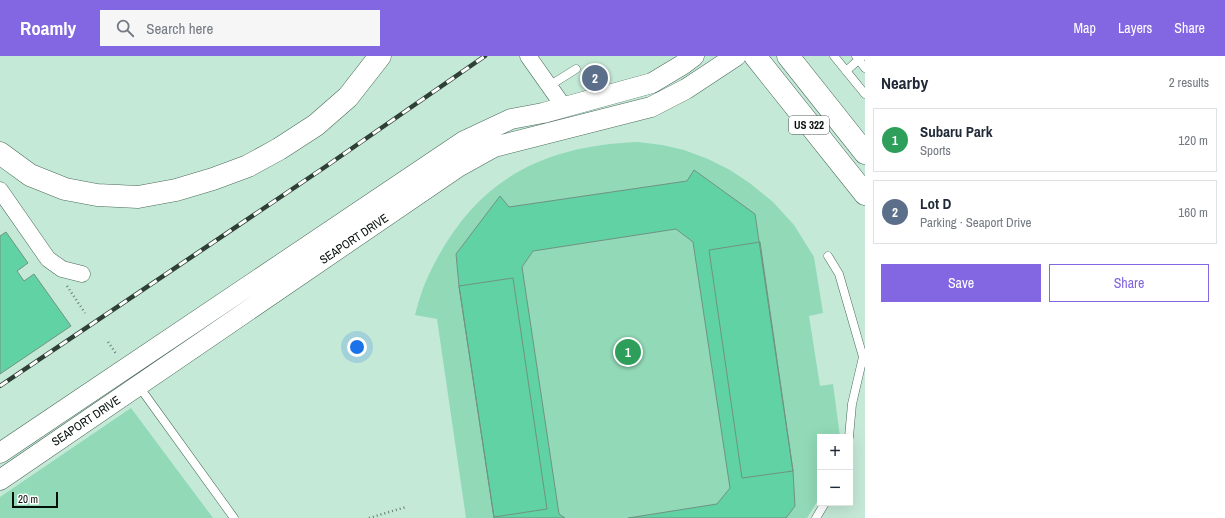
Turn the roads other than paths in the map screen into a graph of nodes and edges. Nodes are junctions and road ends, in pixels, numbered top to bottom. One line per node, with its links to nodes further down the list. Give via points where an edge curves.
1 (380, 56): 16 (highway, via 348,97 316,126 248,166 176,190 138,197 97,195 64,189 30,175)
2 (528, 56): 12 (street)
3 (736, 56): 10 (street, SEAPORT DRIVE)
4 (755, 56): 19 (highway, US 322)
5 (788, 56): 17 (highway, US 322)
6 (834, 56): 11 (lane)
7 (859, 57): 8 (lane); 11 (lane)
8 (865, 68)
9 (576, 69): 12 (lane)
10 (689, 71): 14 (street, SEAPORT DRIVE); 15 (street, SEAPORT DRIVE, via 651,106)
11 (846, 71): 13 (lane)
12 (549, 86): 14 (street)
13 (865, 94)
14 (564, 107): 15 (street, SEAPORT DRIVE)
15 (546, 123): 23 (street, SEAPORT DRIVE, via 494,148 341,235)
16 (0, 153)
17 (865, 153)
18 (0, 190): 21 (street, via 48,259 62,269)
19 (865, 194)
20 (828, 256): 22 (lane, via 839,274)
21 (82, 274)
22 (864, 357): 24 (lane, via 852,404)
23 (132, 377): 25 (street, SEAPORT DRIVE); 28 (lane)
24 (849, 434)
25 (13, 455): 26 (street, SEAPORT DRIVE)
26 (0, 480)
27 (823, 506): 29 (lane)
28 (234, 518)
29 (816, 518)

